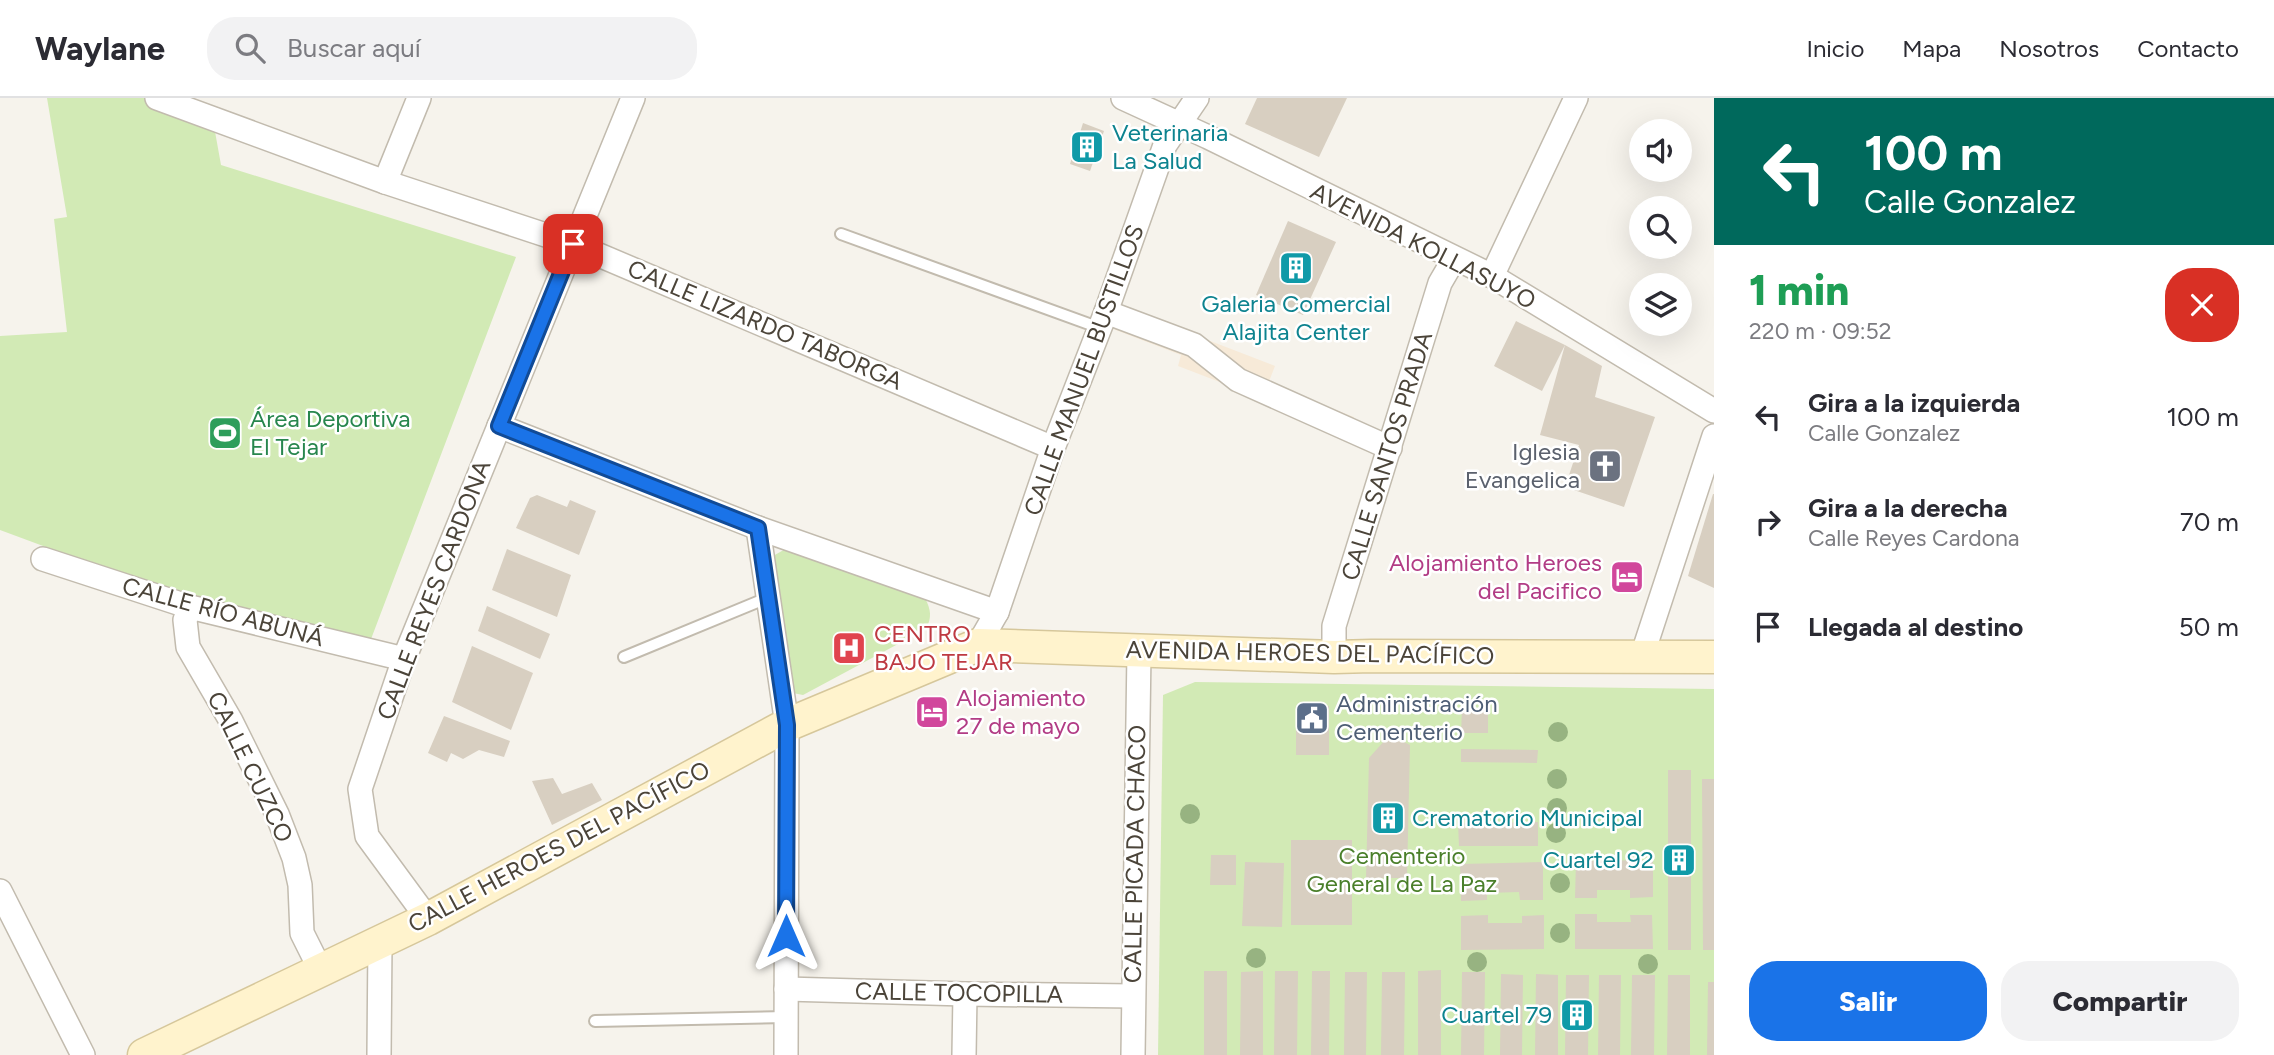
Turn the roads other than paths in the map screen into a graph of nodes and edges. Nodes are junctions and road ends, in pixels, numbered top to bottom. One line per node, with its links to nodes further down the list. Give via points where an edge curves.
1 (157, 98): 8 (street, CALLE LIZARDO TABORGA)
2 (419, 98): 8 (street)
3 (633, 98): 10 (street, CALLE REYES CARDONA)
4 (1123, 98): 7 (street, AVENIDA KOLLASUYO)
5 (1197, 98): 7 (street, CALLE MANUEL BUSTILLOS)
6 (1576, 98): 12 (street)
7 (1179, 123): 11 (street, AVENIDA KOLLASUYO); 13 (street, CALLE MANUEL BUSTILLOS, via 1165,145)
8 (384, 182): 10 (street, CALLE LIZARDO TABORGA)
9 (841, 234): 13 (lane)
10 (573, 244): 15 (street, CALLE REYES CARDONA); 17 (street, CALLE LIZARDO TABORGA)
11 (1454, 259): 12 (street, AVENIDA KOLLASUYO); 18 (street, CALLE SANTOS PRADA, via 1440,283)
12 (1492, 276): 14 (street, AVENIDA KOLLASUYO)
13 (1103, 320): 17 (street, CALLE MANUEL BUSTILLOS); 18 (street, via 1194,345 1238,380)
14 (1714, 411)
15 (499, 426): 19 (street); 30 (street, CALLE REYES CARDONA)
16 (1714, 436): 26 (street)
17 (1053, 448): 23 (street, CALLE MANUEL BUSTILLOS)
18 (1390, 448): 28 (street, CALLE SANTOS PRADA, via 1334,626)
19 (758, 528): 21 (street); 23 (street)
20 (43, 559): 22 (street, CALLE RÍO ABUNÁ)
21 (767, 598): 27 (lane); 31 (street)
22 (190, 607): 30 (street, CALLE RÍO ABUNÁ); 35 (street, CALLE CUZCO, via 185,620 188,647 277,814 300,885 302,933)
23 (997, 612): 24 (street, CALLE MANUEL BUSTILLOS)
24 (978, 645): 25 (main road, AVENIDA HEROES DEL PACÍFICO); 31 (main road, CALLE HEROES DEL PACÍFICO)
25 (1139, 652): 28 (main road, AVENIDA HEROES DEL PACÍFICO); 38 (street, CALLE PICADA CHACO)
26 (1642, 656): 28 (main road, AVENIDA HEROES DEL PACÍFICO); 29 (main road, AVENIDA HEROES DEL PACÍFICO)
27 (624, 657)
28 (1335, 657)
29 (1714, 657)
30 (404, 659): 33 (street, CALLE REYES CARDONA, via 360,789 368,836)
31 (787, 725): 33 (main road, CALLE HEROES DEL PACÍFICO); 36 (street)
32 (0, 891): 41 (street)
33 (428, 919): 34 (main road, CALLE HEROES DEL PACÍFICO)
34 (380, 942): 35 (main road, CALLE HEROES DEL PACÍFICO); 43 (street)
35 (320, 969): 42 (main road, CALLE HEROES DEL PACÍFICO)
36 (786, 989): 37 (street, CALLE TOCOPILLA); 39 (street)
37 (965, 994): 38 (street, CALLE TOCOPILLA); 45 (street)
38 (1133, 996): 46 (street, CALLE PICADA CHACO)
39 (786, 1017): 40 (lane); 44 (street)
40 (595, 1021)
41 (83, 1055)
42 (144, 1055)
43 (379, 1055)
44 (786, 1055)
45 (964, 1055)
46 (1133, 1055)

